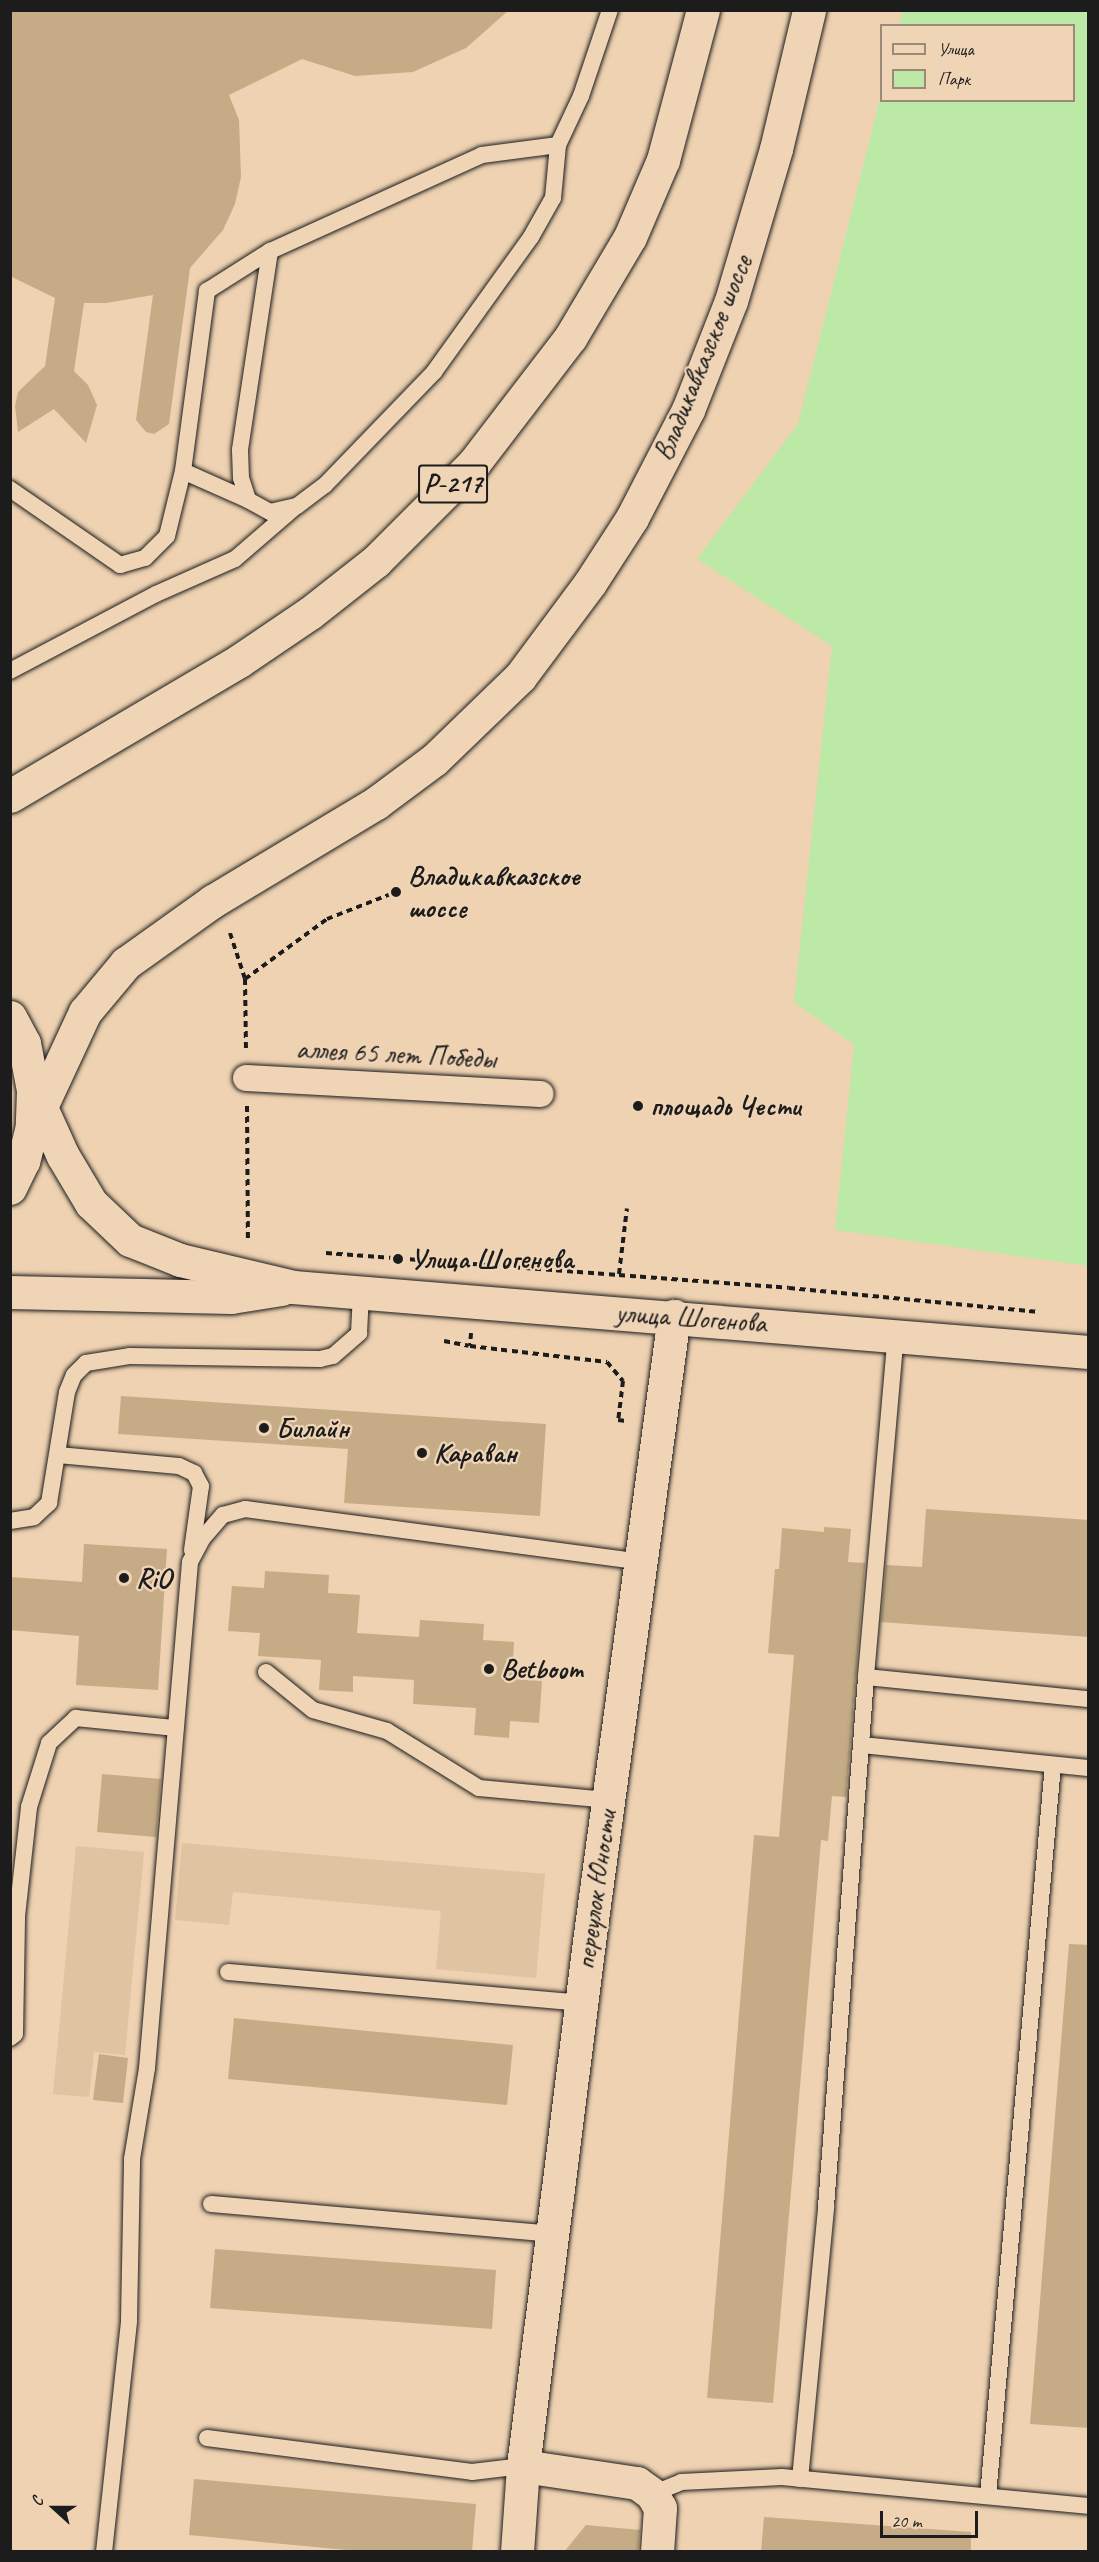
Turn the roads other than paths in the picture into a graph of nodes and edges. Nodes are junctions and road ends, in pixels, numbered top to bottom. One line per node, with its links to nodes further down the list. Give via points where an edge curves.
1 (610, 10): 4 (lane, via 581,96)
2 (703, 10): 11 (street, Р-217, via 663,160 630,237 570,338 474,463 344,589 256,650)
3 (809, 10): 15 (street, Владикавказское шоссе, via 776,149 731,301 688,410 632,518 590,583 520,677 434,760 376,803 213,901 126,963 85,1012)
4 (558, 145): 5 (lane, via 482,156); 9 (lane, via 553,198 481,309 405,406 325,485)
5 (270, 251): 6 (lane, via 207,291); 8 (lane, via 240,450 241,478)
6 (183, 471): 7 (lane, via 167,536 145,558 120,565); 8 (lane)
7 (10, 489)
8 (248, 500): 9 (lane, via 270,512)
9 (297, 506): 10 (lane, via 235,559 156,594)
10 (10, 671)
11 (10, 796)
12 (10, 1017): 15 (street, via 24,1043)
13 (247, 1086): 14 (street, аллея 65 лет Победы)
14 (541, 1102)
15 (35, 1108): 16 (street, via 23,1161); 17 (street, via 91,1203 130,1240 180,1260)
16 (10, 1188)
17 (293, 1287): 18 (street, via 231,1297); 19 (street, улица Шогенова)
18 (10, 1292)
19 (361, 1293): 20 (street, улица Шогенова); 23 (lane, via 359,1333 333,1356 130,1356 86,1363 74,1375 68,1392)
20 (674, 1316): 21 (street, улица Шогенова); 26 (street, переулок Юности)
21 (896, 1333): 22 (street, улица Шогенова); 28 (lane)
22 (1089, 1352)
23 (58, 1455): 24 (lane, via 49,1503 34,1517); 25 (lane, via 178,1466 194,1473 201,1486)
24 (10, 1521)
25 (190, 1562): 26 (lane, via 202,1539 223,1515 245,1509); 30 (lane)
26 (643, 1562): 34 (street, переулок Юности)
27 (266, 1672): 34 (lane, via 313,1710 387,1731 479,1788)
28 (866, 1677): 29 (lane); 31 (lane)
29 (1089, 1699)
30 (176, 1728): 37 (lane, via 76,1718 49,1743 29,1807 17,1916 15,2034); 46 (lane, via 147,2068 132,2158 129,2320)
31 (862, 1745): 32 (lane); 42 (lane)
32 (1053, 1765): 33 (lane); 44 (lane)
33 (1089, 1768)
34 (609, 1800): 36 (street, переулок Юности)
35 (228, 1972): 36 (lane)
36 (581, 2003): 39 (street, переулок Юности)
37 (10, 2038)
38 (210, 2204): 39 (lane)
39 (552, 2234): 41 (street, переулок Юности)
40 (207, 2438): 41 (lane, via 472,2472)
41 (523, 2466): 43 (street, via 622,2478); 47 (street, переулок Юности)
42 (800, 2479): 43 (lane, via 681,2482); 44 (lane)
43 (652, 2494): 48 (street, via 660,2508)
44 (988, 2496): 45 (lane)
45 (1089, 2506)
46 (104, 2552)
47 (517, 2552)
48 (657, 2552)

